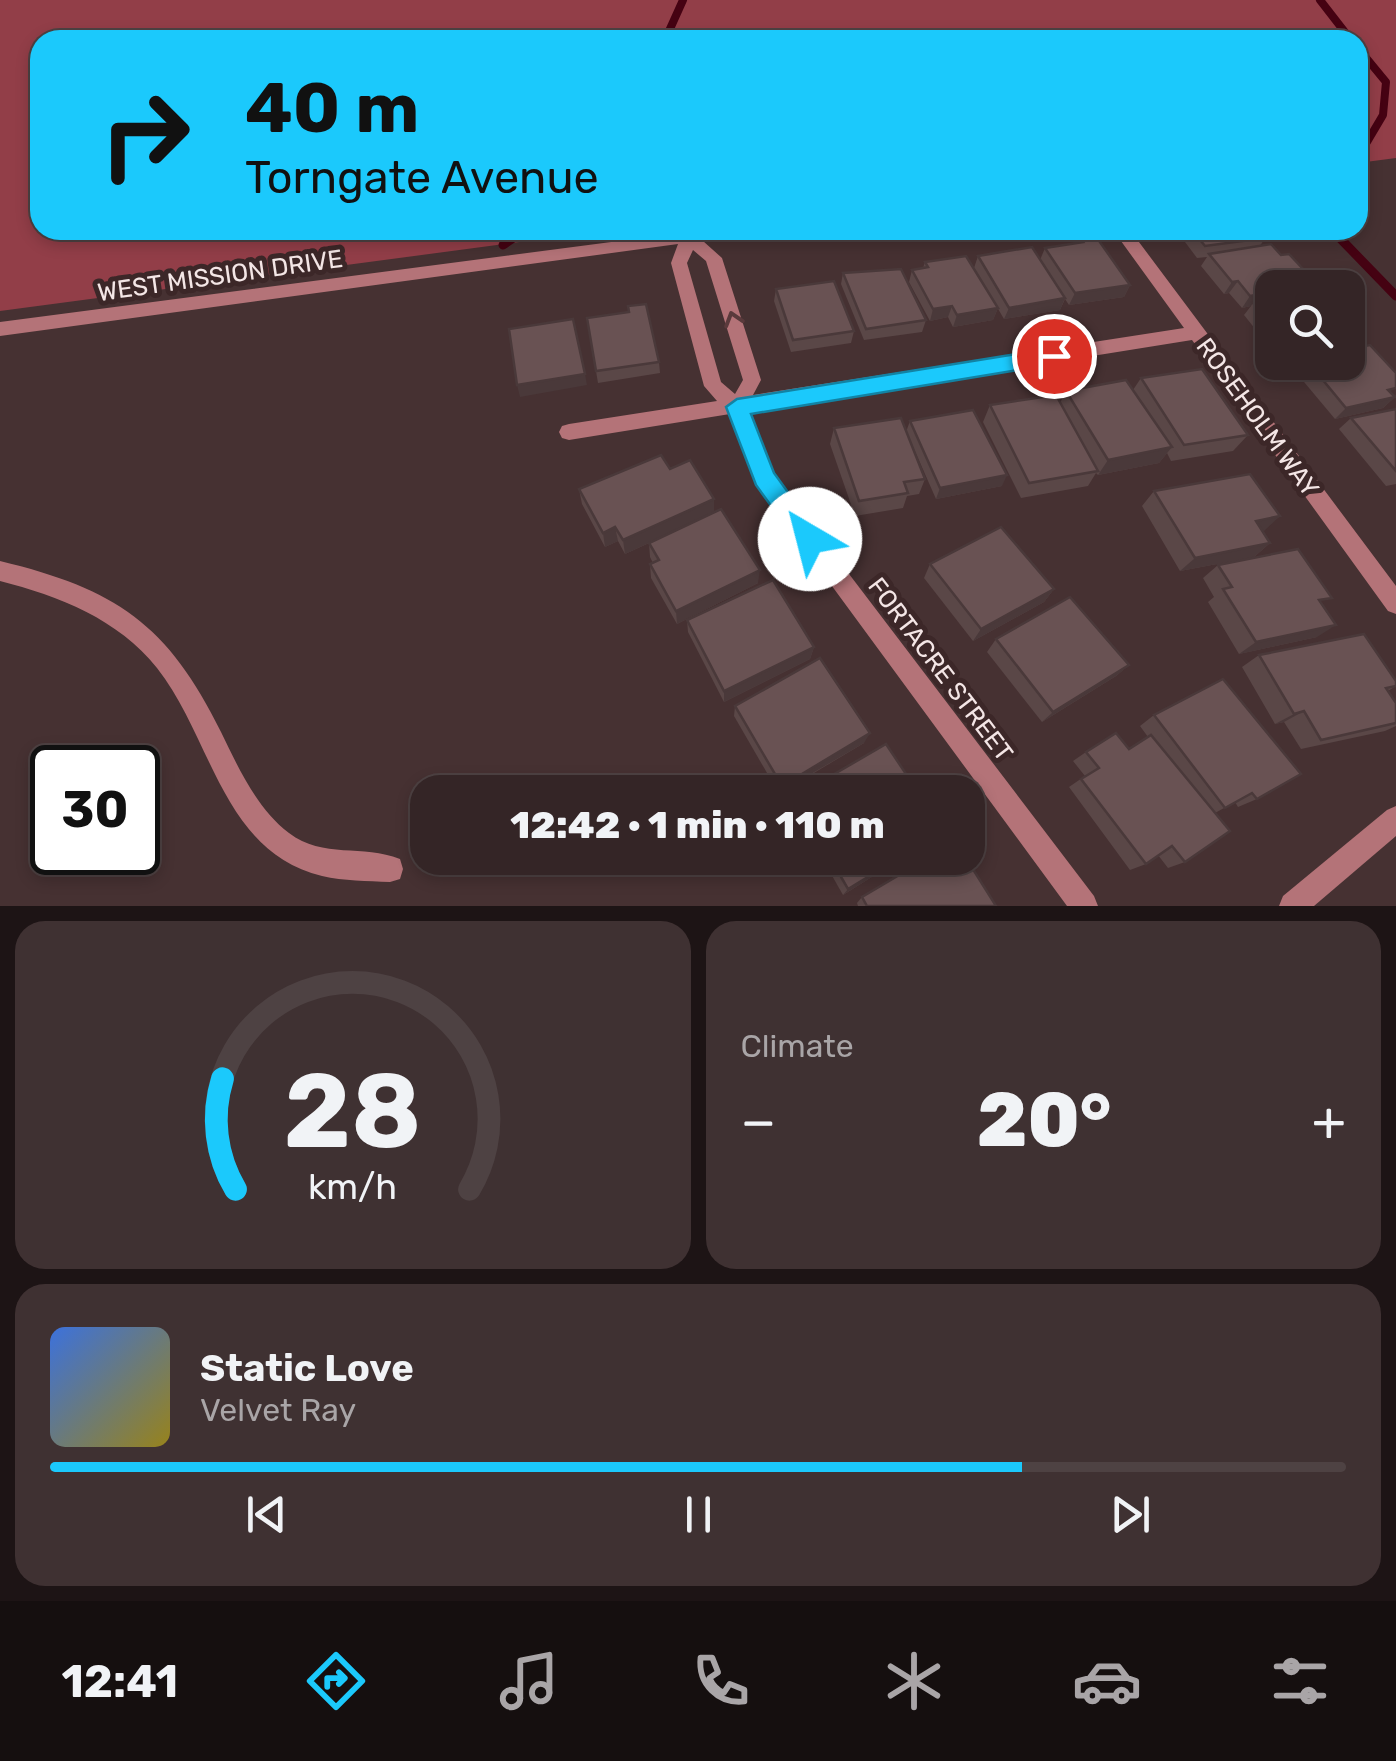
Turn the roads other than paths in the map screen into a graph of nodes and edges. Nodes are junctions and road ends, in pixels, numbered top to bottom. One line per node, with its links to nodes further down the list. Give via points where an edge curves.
1 (675, 240): 5 (street, WEST MISSION DRIVE)
2 (689, 240): 7 (street, FORTACRE STREET, via 678,263 713,386)
3 (692, 240): 7 (street, one-way to 3, via 752,380 714,258)
4 (1128, 240): 6 (street, ROSEHOLM WAY)
5 (0, 329)
6 (1197, 334): 7 (street); 10 (street, ROSEHOLM WAY)
7 (737, 407): 8 (street); 13 (street, FORTACRE STREET, via 764,478)
8 (570, 432)
9 (0, 571): 12 (street, via 52,583 145,638 179,676 244,800 296,854 333,866)
10 (1396, 604)
11 (1396, 819): 14 (street)
12 (390, 869)
13 (1084, 906)
14 (1293, 906)

